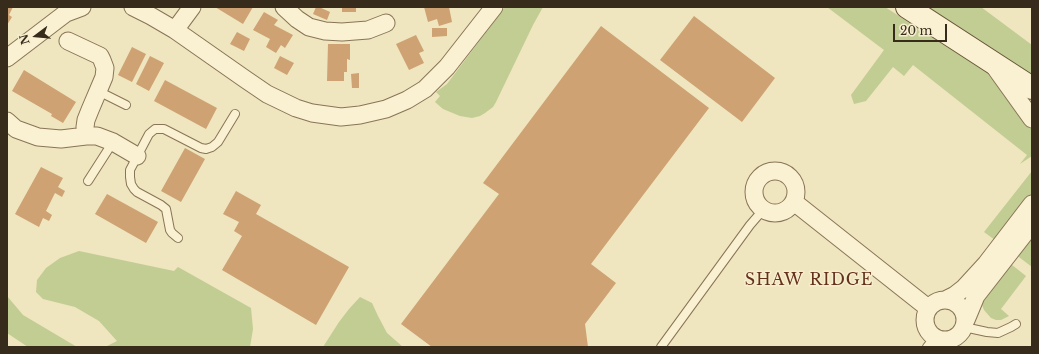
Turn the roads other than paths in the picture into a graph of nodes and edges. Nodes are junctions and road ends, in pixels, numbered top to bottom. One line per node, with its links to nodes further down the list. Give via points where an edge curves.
1 (82, 7): 10 (street, via 66,13)
2 (133, 7): 8 (street)
3 (192, 7): 8 (street)
4 (284, 7): 7 (street, via 297,19 325,31 368,30)
5 (494, 7): 8 (street, via 447,67 425,89 396,106 347,117 312,113 267,94)
6 (906, 7): 11 (main road)
7 (386, 23)
8 (175, 30)
9 (68, 41): 13 (street, via 100,56 105,74)
10 (7, 58)
11 (990, 61): 12 (main road); 16 (street)
12 (1032, 88)
13 (98, 91): 14 (lane); 18 (street, via 86,120)
14 (126, 105)
15 (235, 114): 20 (lane, via 218,142 212,147 201,148 164,129 155,128 149,134)
16 (1032, 119)
17 (7, 121): 18 (street, via 16,129 38,137 62,139)
18 (86, 136): 19 (street, via 97,136)
19 (113, 142): 20 (street); 21 (lane)
20 (138, 156): 26 (lane, via 130,170 131,184 138,192 166,210 170,230)
21 (88, 181)
22 (794, 202): 24 (street, via 780,213); 24 (street, via 796,190 791,179 780,172 770,172 760,177 755,186 754,196); 28 (street)
23 (1032, 204): 27 (street, via 986,264 964,288)
24 (763, 210): 32 (lane)
25 (1032, 224): 29 (street, via 976,296)
26 (178, 238)
27 (945, 300): 28 (street, via 938,301); 29 (street, via 951,300 962,308)
28 (928, 308): 31 (street, via 925,324)
29 (965, 324): 30 (lane, via 998,333); 31 (street, via 962,333 952,340)
30 (1016, 324)
31 (931, 342)
32 (661, 347)

